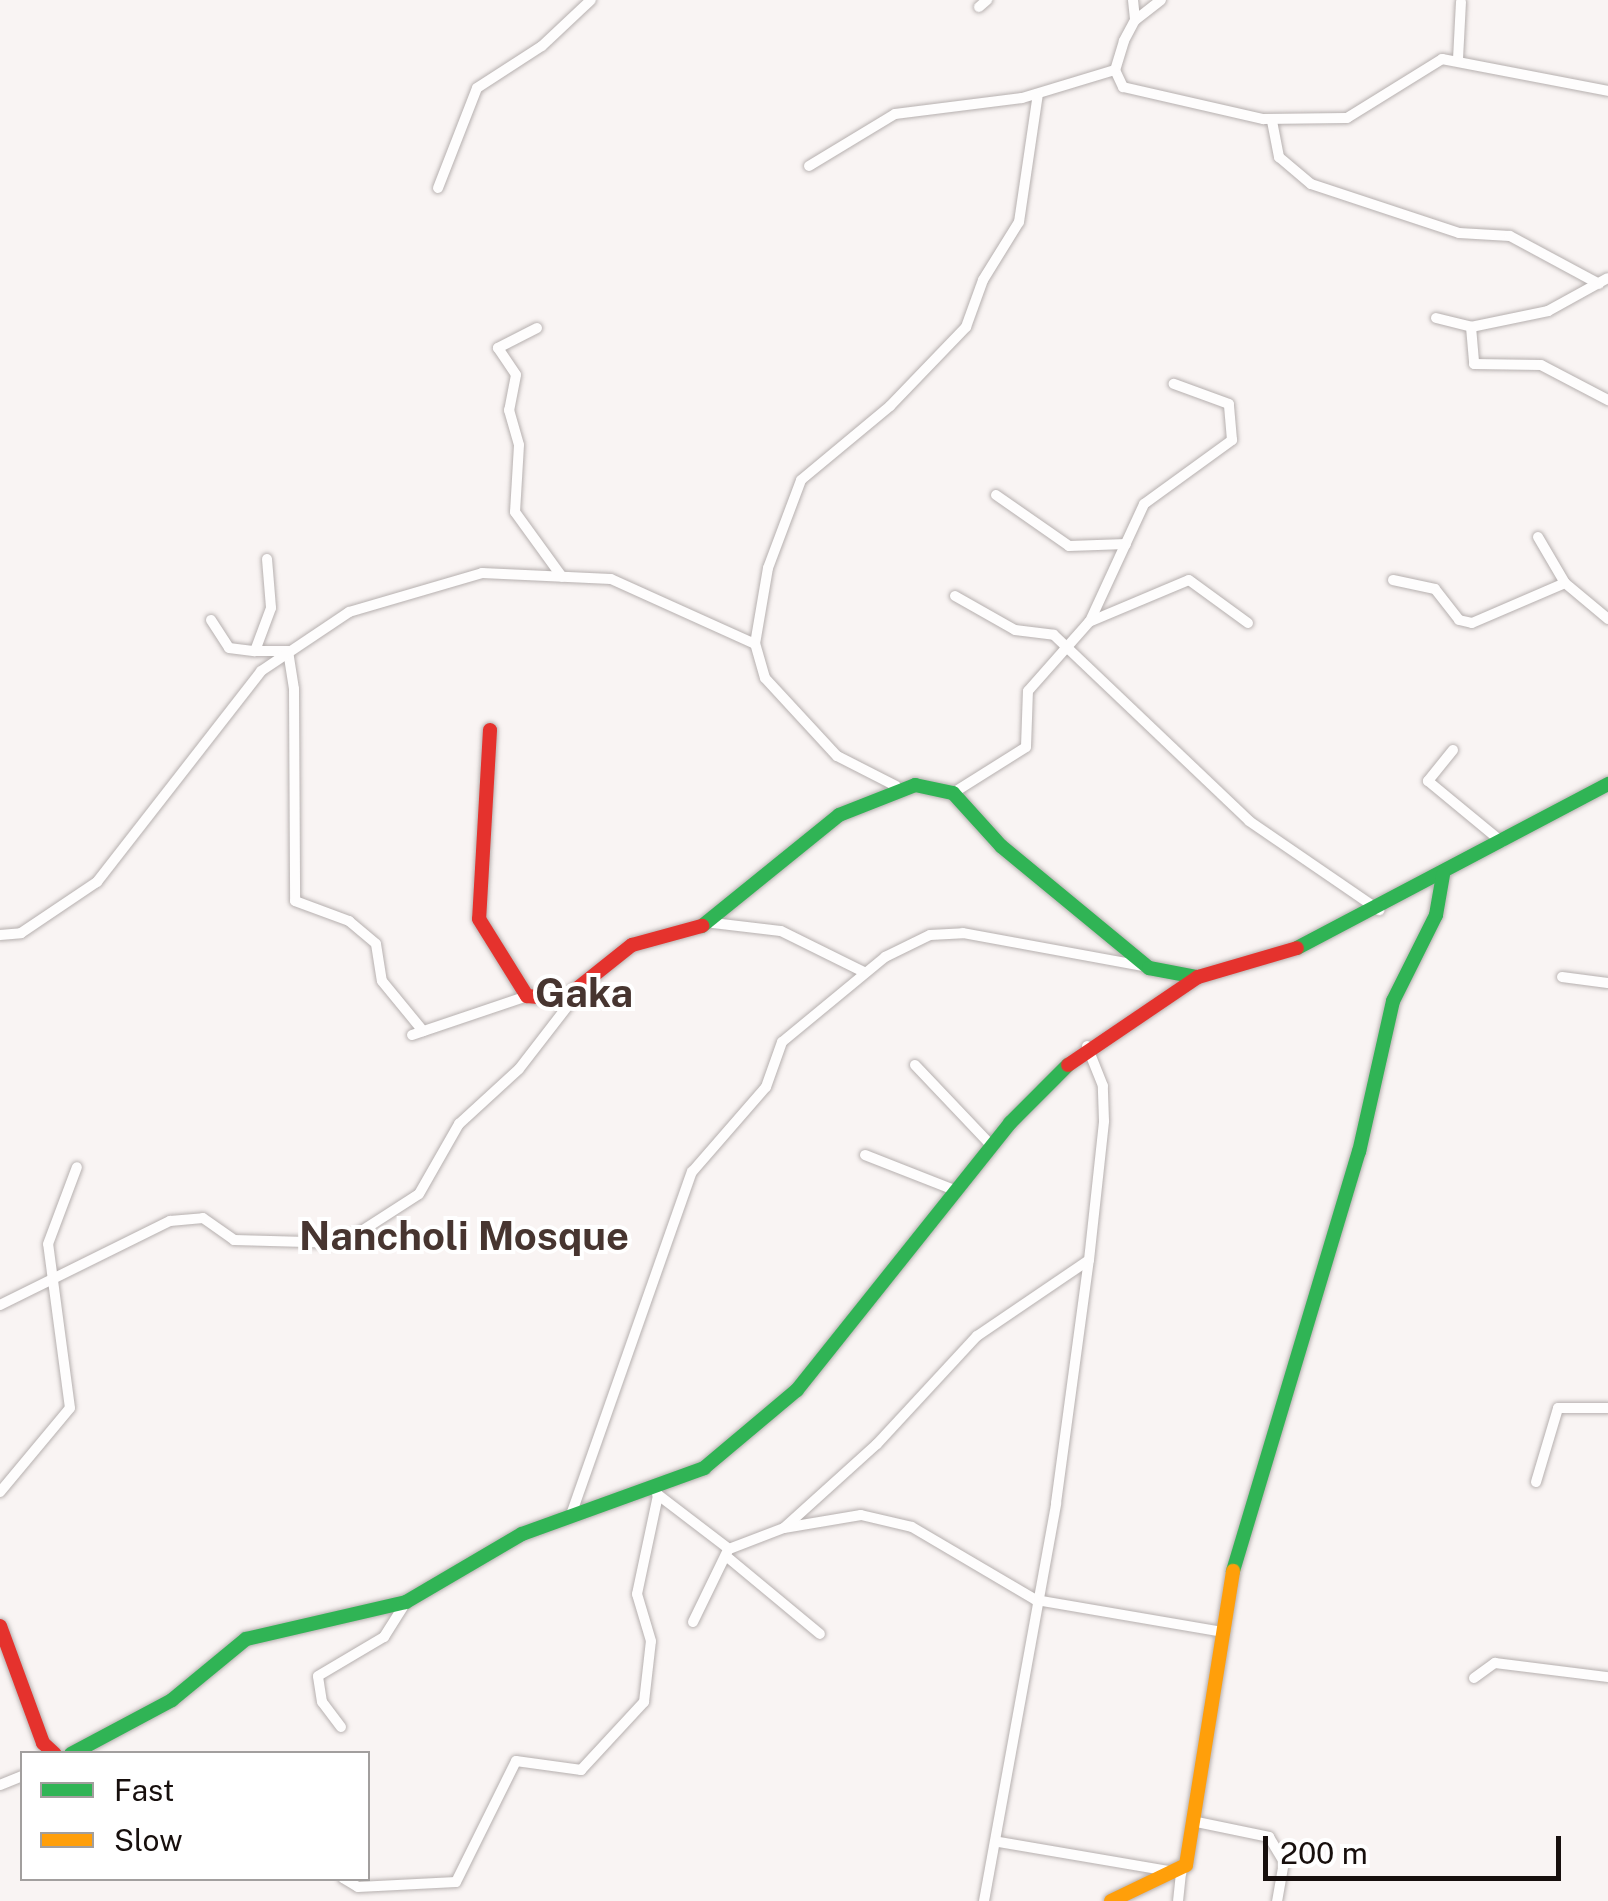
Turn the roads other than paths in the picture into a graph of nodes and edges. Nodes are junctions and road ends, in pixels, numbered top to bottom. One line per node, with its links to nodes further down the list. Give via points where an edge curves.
1 (592, 0): 12 (street, via 542,46 477,88)
2 (1133, 0): 5 (street)
3 (1161, 0): 5 (street)
4 (1462, 2): 6 (street)
5 (1134, 20): 7 (street)
6 (1458, 59): 8 (street); 10 (street, via 1427,63 1347,118)
7 (1115, 70): 9 (street); 10 (street, via 1132,92)
8 (1608, 91)
9 (1038, 94): 11 (street, via 894,114); 31 (street, via 1019,222 1000,262 982,280 956,341 801,480 768,568)
10 (1272, 120): 13 (street, via 1279,157 1311,184 1459,232 1510,236)
11 (809, 166)
12 (438, 188)
13 (1604, 281): 15 (street, via 1548,310)
14 (1436, 318): 15 (street)
15 (1471, 327): 18 (street, via 1474,364 1541,366)
16 (538, 328): 23 (street, via 498,348 516,375 509,410 519,445 515,512)
17 (1174, 384): 21 (street, via 1228,404 1232,440 1213,460 1154,492)
18 (1608, 400)
19 (996, 495): 21 (street, via 1069,546)
20 (1538, 536): 25 (street)
21 (1126, 544): 29 (street)
22 (267, 559): 33 (street, via 271,608)
23 (562, 577): 31 (street, via 625,582); 34 (street, via 460,578 349,612)
24 (1392, 580): 25 (street, via 1435,588 1460,620 1472,624)
25 (1564, 583): 28 (street)
26 (955, 596): 32 (street, via 1015,630 1054,635)
27 (210, 620): 33 (street, via 229,648)
28 (1608, 620)
29 (1089, 622): 30 (street, via 1189,580); 32 (street)
30 (1248, 623)
31 (756, 644): 38 (street, via 765,678 817,738 851,766)
32 (1064, 646): 39 (street, via 1024,700 1026,748); 42 (street, via 1248,821)
33 (255, 651): 34 (street)
34 (288, 651): 44 (street, via 261,671 97,882 21,933); 51 (street, via 295,901 349,921 376,944 382,981 418,1033)
35 (490, 730): 51 (street, via 479,919)
36 (1453, 750): 40 (street, via 1428,780)
37 (1608, 784): 40 (street)
38 (896, 786): 39 (street); 43 (street, via 825,825)
39 (953, 792): 45 (street, via 1001,846)
40 (1502, 842): 41 (street)
41 (1443, 875): 42 (street); 72 (street, via 1436,915 1393,1001 1358,1152 1313,1284)
42 (1379, 910): 47 (street, via 1279,956)
43 (712, 923): 46 (street, via 781,930); 50 (street, via 632,945)
44 (0, 935)
45 (1149, 968): 46 (street, via 946,932 908,943); 47 (street)
46 (864, 972): 65 (street, via 782,1042 766,1087 692,1172)
47 (1198, 977): 52 (street)
48 (1562, 977): 49 (street)
49 (1608, 984)
50 (580, 990): 51 (street, via 555,1001); 59 (street, via 519,1069 459,1124 419,1194 343,1243 231,1239 199,1218 159,1224 124,1248)
51 (526, 996)
52 (1087, 1046): 54 (street); 58 (street, via 1104,1103)
53 (915, 1065): 54 (street)
54 (992, 1146): 57 (street)
55 (865, 1156): 57 (street)
56 (77, 1168): 59 (street, via 50,1238)
57 (957, 1190): 64 (street, via 797,1390 704,1468)
58 (1089, 1260): 66 (street, via 977,1336 877,1444); 68 (street)
59 (54, 1274): 60 (street); 63 (street, via 70,1408)
60 (0, 1304)
61 (1608, 1408): 62 (street, via 1558,1408)
62 (1536, 1482)
63 (0, 1492)
64 (655, 1493): 65 (street); 67 (street); 82 (street, via 637,1594 651,1641 644,1702 582,1770 534,1758 511,1766 456,1882 358,1887)
65 (572, 1512): 69 (street, via 499,1544)
66 (784, 1528): 67 (street); 68 (street, via 844,1516 892,1520)
67 (727, 1552): 70 (street); 73 (street)
68 (1036, 1600): 72 (street); 80 (street)
69 (406, 1602): 76 (street, via 393,1629 318,1676 322,1702); 78 (street, via 246,1638 172,1700)
70 (694, 1622)
71 (0, 1626): 77 (street, via 42,1744)
72 (1218, 1631): 79 (street)
73 (820, 1634)
74 (1608, 1677): 75 (street, via 1495,1663)
75 (1474, 1678)
76 (341, 1728)
77 (51, 1751)
78 (77, 1751)
79 (1192, 1821): 81 (street); 86 (street, via 1269,1836 1284,1862)
80 (999, 1842): 81 (street); 83 (street)
81 (1181, 1873): 84 (street); 85 (street)
82 (348, 1881)
83 (984, 1901)
84 (1111, 1901)
85 (1178, 1901)
86 (1277, 1901)

